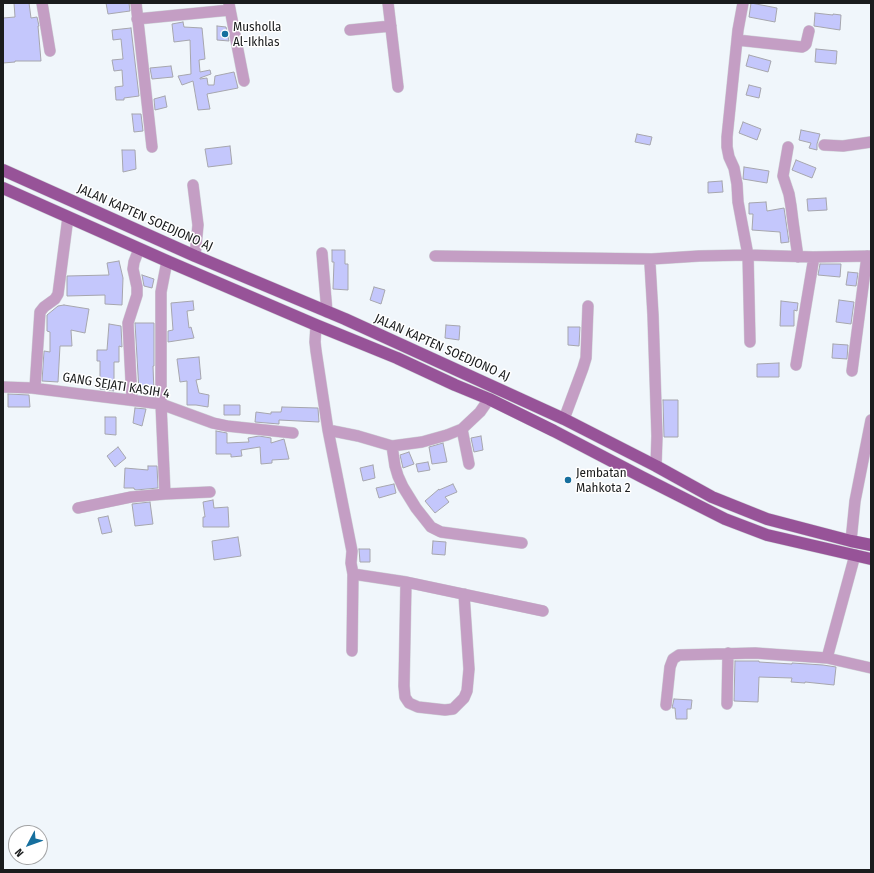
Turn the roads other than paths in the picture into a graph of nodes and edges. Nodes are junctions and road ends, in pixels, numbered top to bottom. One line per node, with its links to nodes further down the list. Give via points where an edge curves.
1 (42, 3): 11 (street)
2 (136, 3): 6 (street)
3 (388, 3): 7 (street)
4 (743, 3): 10 (street)
5 (230, 7): 6 (street); 12 (street)
6 (138, 19): 17 (street)
7 (391, 26): 8 (street); 13 (street)
8 (350, 30)
9 (809, 31): 10 (street, via 806,44 802,47)
10 (737, 40): 24 (street, via 727,147 734,168)
11 (50, 51)
12 (244, 81)
13 (398, 87)
14 (871, 142): 15 (street, via 843,146)
15 (824, 145)
16 (788, 147): 28 (street, via 783,176 789,194)
17 (152, 148)
18 (3, 170): 25 (main road, JALAN KAPTEN SOEDJONO AJ)
19 (193, 185): 25 (street, via 198,225)
20 (3, 188): 21 (main road)
21 (68, 217): 22 (main road); 41 (street, via 58,294 40,312)
22 (139, 249): 31 (main road); 43 (street, via 133,269 137,295 128,323)
23 (322, 254): 33 (street)
24 (748, 255): 28 (street); 30 (street); 37 (street)
25 (195, 256): 33 (main road, JALAN KAPTEN SOEDJONO AJ)
26 (435, 256): 30 (street)
27 (869, 256): 29 (street); 39 (street)
28 (798, 257): 29 (street)
29 (814, 257): 38 (street)
30 (652, 259): 52 (street, via 650,264 657,428)
31 (167, 261): 35 (main road); 44 (street, via 161,292)
32 (588, 306): 45 (street, via 585,363)
33 (327, 312): 34 (main road, JALAN KAPTEN SOEDJONO AJ)
34 (345, 319): 36 (main road); 45 (main road, JALAN KAPTEN SOEDJONO AJ)
35 (316, 324): 36 (main road); 48 (street, via 316,351)
36 (339, 334): 42 (main road)
37 (750, 342)
38 (796, 365)
39 (852, 371)
40 (3, 387): 41 (street, GANG SEJATI KASIH 4)
41 (35, 388): 43 (street, GANG SEJATI KASIH 4)
42 (489, 399): 47 (street, via 480,412); 59 (main road, via 725,519 768,535)
43 (132, 400): 44 (street, GANG SEJATI KASIH 4)
44 (161, 404): 49 (street, GANG SEJATI KASIH 4, via 213,423); 54 (street)
45 (564, 419): 52 (main road, JALAN KAPTEN SOEDJONO AJ)
46 (871, 420): 56 (street, via 855,501)
47 (462, 429): 50 (street, via 422,442); 51 (street)
48 (328, 430): 50 (street); 61 (street, via 349,533)
49 (293, 433)
50 (392, 446): 57 (street, via 396,471 403,487 431,527 441,532)
51 (468, 464)
52 (656, 466): 56 (main road, JALAN KAPTEN SOEDJONO AJ, via 712,497 740,509 767,519)
53 (210, 492): 54 (street)
54 (166, 494): 55 (street, via 131,497)
55 (78, 508)
56 (851, 541): 58 (main road, JALAN KAPTEN SOEDJONO AJ)
57 (522, 543)
58 (871, 545)
59 (855, 555): 60 (main road); 67 (street)
60 (871, 559)
61 (353, 574): 62 (street); 65 (street)
62 (406, 582): 63 (street); 63 (street, via 405,697 418,707 453,709 464,698 469,668)
63 (464, 594): 64 (street)
64 (543, 611)
65 (352, 651)
66 (728, 653): 67 (street); 69 (street); 70 (street, via 676,657 670,667)
67 (827, 658): 68 (street)
68 (871, 668)
69 (727, 704)
70 (666, 705)

